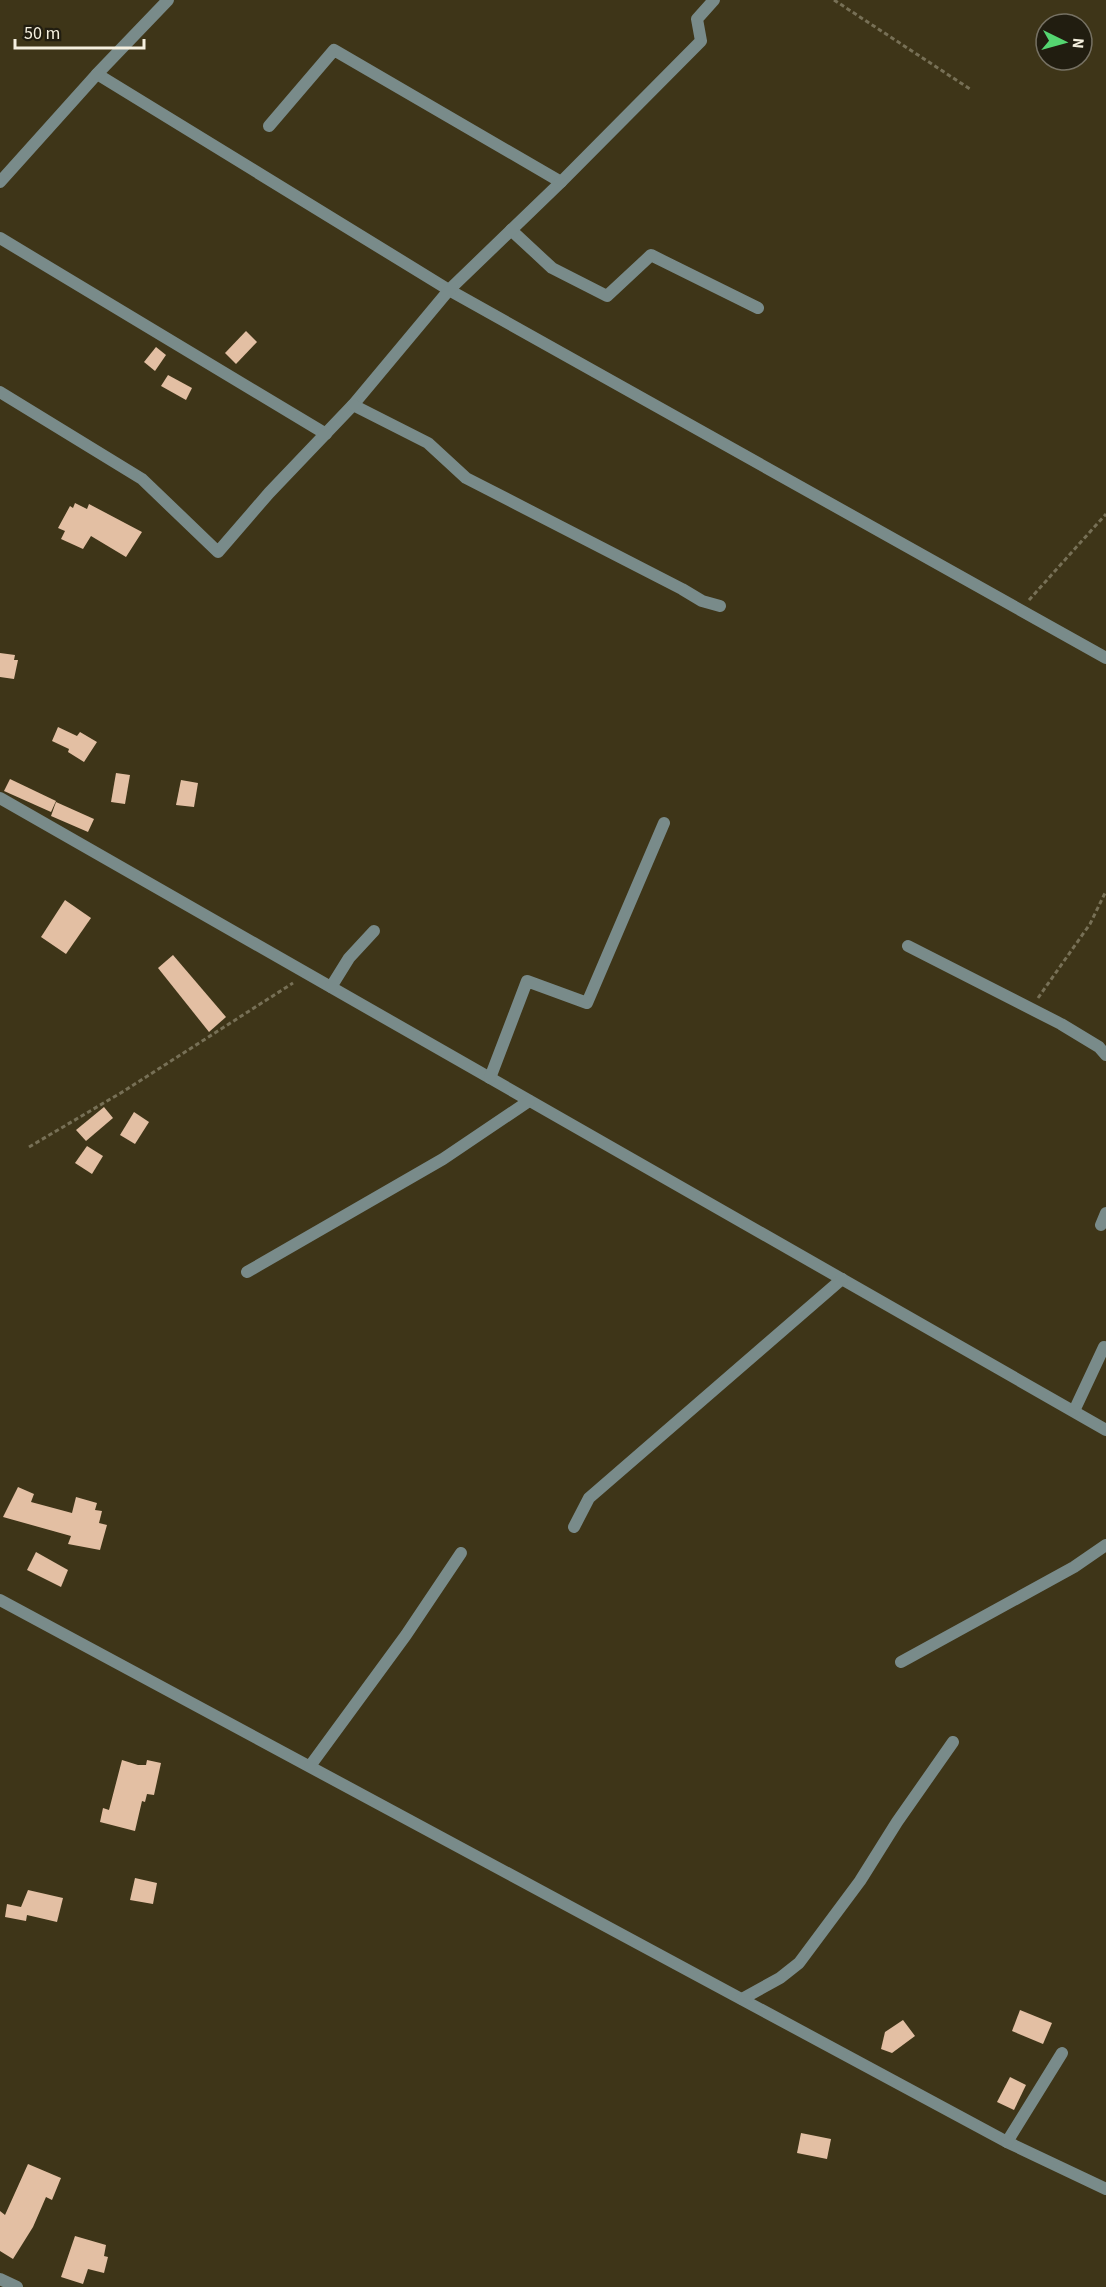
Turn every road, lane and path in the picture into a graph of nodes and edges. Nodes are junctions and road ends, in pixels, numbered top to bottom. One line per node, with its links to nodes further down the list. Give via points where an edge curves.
1 (168, 0): 4 (street)
2 (714, 0): 8 (street, via 697,19 701,41)
3 (834, 0): 5 (path)
4 (97, 74): 7 (street); 11 (street)
5 (970, 89)
6 (269, 126): 8 (street, via 334,50)
7 (0, 182)
8 (561, 182): 9 (street)
9 (511, 230): 11 (street); 12 (street, via 552,268 607,296 651,255)
10 (0, 238): 15 (street)
11 (449, 290): 14 (street); 18 (street)
12 (758, 308)
13 (0, 392): 15 (street, via 142,479 218,552)
14 (354, 405): 15 (street); 17 (street, via 428,443 466,478 702,601)
15 (326, 434)
16 (1106, 514): 18 (path)
17 (720, 606)
18 (1020, 610): 19 (street)
19 (1106, 658)
20 (0, 798): 25 (street)
21 (664, 823): 29 (street, via 587,1003 527,981)
22 (1106, 891): 27 (path, via 1090,924)
23 (374, 931): 26 (street, via 349,958)
24 (908, 946): 27 (street)
25 (307, 974): 26 (street); 31 (path)
26 (331, 987): 29 (street)
27 (1031, 1008): 28 (street, via 1099,1047)
28 (1106, 1055)
29 (490, 1078): 30 (street)
30 (529, 1101): 34 (street, via 443,1159); 35 (street)
31 (29, 1147)
32 (1106, 1213): 33 (street)
33 (1101, 1225)
34 (246, 1272)
35 (842, 1279): 37 (street); 39 (street, via 589,1498)
36 (1104, 1347): 37 (street)
37 (1074, 1411): 38 (street)
38 (1106, 1430)
39 (574, 1527)
40 (1106, 1545): 43 (street, via 1074,1567)
41 (461, 1553): 45 (street)
42 (0, 1600): 45 (street)
43 (901, 1662)
44 (953, 1742): 46 (street, via 854,1891 806,1954 780,1978)
45 (310, 1766): 46 (street)
46 (742, 1999): 48 (street)
47 (1062, 2053): 48 (street)
48 (1007, 2142): 49 (street)
49 (1106, 2189)
50 (0, 2279): 51 (street)
51 (17, 2287)

